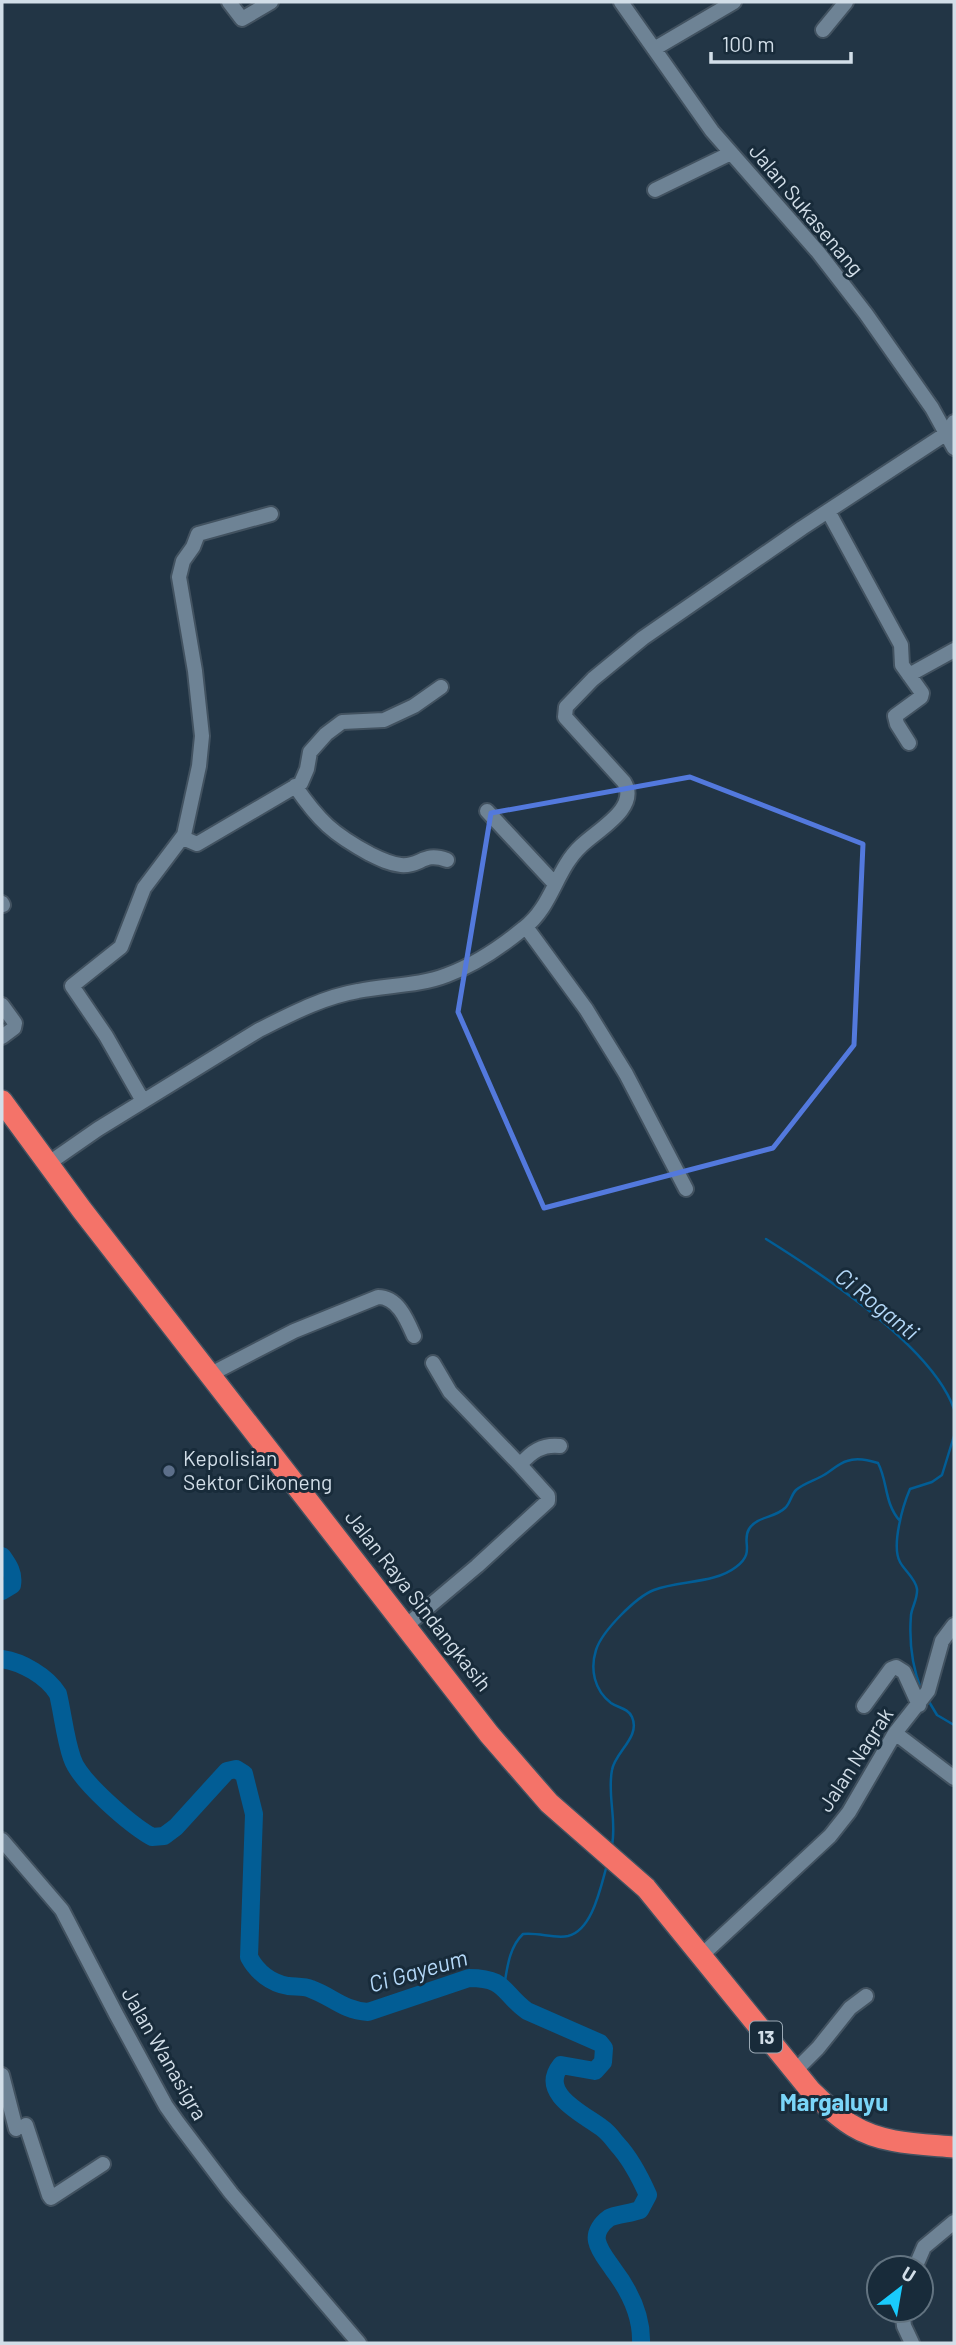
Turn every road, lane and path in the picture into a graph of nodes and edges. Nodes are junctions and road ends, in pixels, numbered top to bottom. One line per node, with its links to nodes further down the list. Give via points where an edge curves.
1 (229, 2): 2 (street, via 242,19)
2 (271, 2)
3 (621, 2): 7 (street, Jalan Sukasenang)
4 (734, 2): 7 (street)
5 (846, 2): 6 (street)
6 (823, 30)
7 (654, 48): 8 (street, Jalan Sukasenang)
8 (731, 153): 9 (street); 10 (street, Jalan Sukasenang, via 844,286)
9 (655, 190)
10 (950, 427): 11 (street, Jalan Sukasenang); 12 (street)
11 (954, 448)
12 (828, 511): 15 (street, via 901,645 901,661); 22 (street, via 643,638 566,707 565,717 629,793 623,808 573,854)
13 (271, 514): 20 (street, via 198,534 180,571 202,736)
14 (954, 650): 15 (street)
15 (909, 675): 17 (street, via 922,695 895,719)
16 (442, 687): 18 (street, via 383,720 342,722 310,752 304,779)
17 (909, 743)
18 (295, 786): 20 (street, via 197,844); 21 (street, via 332,831 382,860 400,865 432,856)
19 (487, 811): 22 (street)
20 (183, 838): 27 (street, via 144,888 121,947 72,986)
21 (447, 860)
22 (555, 884): 23 (street, via 545,906)
23 (527, 927): 27 (street, via 445,976 336,996 283,1018); 29 (street, via 568,981 626,1074)
24 (2, 1005): 25 (street, via 15,1023)
25 (2, 1037)
26 (2, 1101): 28 (highway, Jalan Raya Sindangkasih / 13)
27 (144, 1101): 28 (street)
28 (49, 1163): 32 (highway, Jalan Raya Sindangkasih / 13)
29 (686, 1189)
30 (414, 1336): 32 (street, via 401,1311 386,1297 378,1297 294,1331)
31 (433, 1363): 34 (street, via 450,1392)
32 (211, 1374): 35 (highway, Jalan Raya Sindangkasih / 13)
33 (560, 1446): 34 (street, via 536,1449)
34 (520, 1465): 35 (street, via 548,1501)
35 (407, 1625): 42 (highway, Jalan Raya Sindangkasih / 13, via 489,1734 542,1795 646,1888)
36 (954, 1625): 37 (street, Jalan Nagrak, via 942,1641 929,1690)
37 (919, 1705): 38 (street, via 904,1672 896,1667); 39 (street, Jalan Nagrak)
38 (864, 1706)
39 (895, 1733): 40 (street); 42 (street, Jalan Nagrak, via 830,1836)
40 (954, 1777)
41 (2, 1840): 51 (street, Jalan Wanasigra, via 62,1910 178,2123 231,2193)
42 (702, 1955): 44 (highway, 13)
43 (866, 1996): 44 (street)
44 (794, 2072): 46 (highway, 13, via 853,2126 898,2141)
45 (2, 2075): 47 (street, via 51,2198)
46 (954, 2147)
47 (103, 2164)
48 (954, 2222): 49 (street)
49 (922, 2254)
50 (904, 2324): 52 (street)
51 (359, 2343)
52 (912, 2343)

